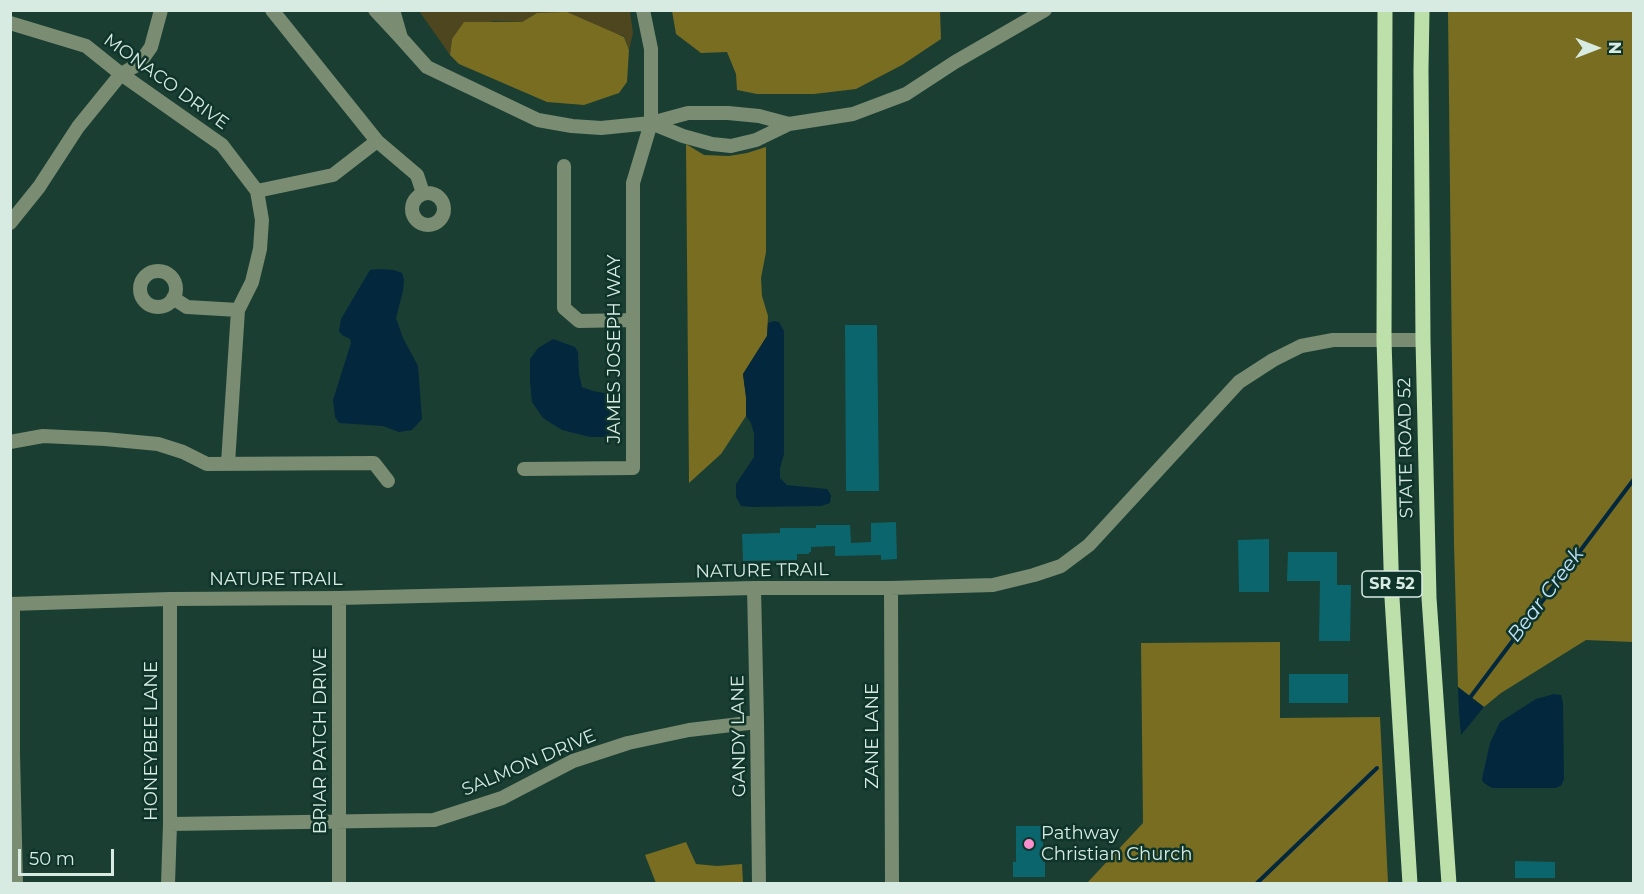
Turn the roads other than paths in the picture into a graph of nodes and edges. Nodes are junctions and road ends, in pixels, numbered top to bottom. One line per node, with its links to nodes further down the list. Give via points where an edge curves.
1 (161, 10): 11 (street, via 151,47 139,64)
2 (272, 10): 14 (street)
3 (375, 10): 10 (street)
4 (393, 10): 10 (street)
5 (643, 10): 12 (street, JAMES JOSEPH WAY, via 651,49)
6 (1045, 10): 13 (street, via 906,94 853,114)
7 (1385, 10): 22 (main road, STATE ROAD 52 / SR 52)
8 (1422, 10): 23 (main road, STATE ROAD 52 / SR 52)
9 (10, 23): 11 (street, MONACO DRIVE, via 86,46)
10 (401, 38): 12 (street, via 427,67 538,120 602,128)
11 (121, 74): 16 (street, MONACO DRIVE, via 222,145); 18 (street)
12 (651, 123): 13 (street, via 688,113 728,113); 13 (street, via 683,136 731,146 756,140); 21 (street, JAMES JOSEPH WAY, via 633,183)
13 (789, 124)
14 (377, 141): 16 (street, via 333,175); 17 (street, via 417,175)
15 (564, 166): 21 (street, via 564,308 579,321)
16 (257, 191): 20 (street, MONACO DRIVE, via 262,220 260,249 252,282)
17 (423, 194)
18 (10, 223)
19 (173, 298): 20 (street, via 188,306)
20 (238, 310): 25 (street, MONACO DRIVE)
21 (633, 320): 26 (street, JAMES JOSEPH WAY, via 633,468)
22 (1384, 340): 23 (street, NATURE TRAIL); 29 (street, NATURE TRAIL, via 1333,340 1301,346 1239,382 1089,545 1061,566 993,585); 42 (main road, STATE ROAD 52 / SR 52, via 1392,598)
23 (1423, 340): 43 (main road, STATE ROAD 52 / SR 52, via 1429,598)
24 (10, 442): 25 (street, via 43,436 158,444 207,464)
25 (228, 463): 27 (street, via 374,463)
26 (524, 469)
27 (388, 481)
28 (754, 588): 29 (street, NATURE TRAIL); 30 (street, NATURE TRAIL); 33 (street, GANDY LANE)
29 (891, 588): 41 (street, ZANE LANE)
30 (339, 598): 31 (street, NATURE TRAIL); 35 (street, BRIAR PATCH DRIVE)
31 (170, 599): 32 (street, NATURE TRAIL); 36 (street, HONEYBEE LANE)
32 (12, 604): 34 (street)
33 (757, 722): 35 (street, SALMON DRIVE, via 628,742 573,762 502,798 434,820); 40 (street, GANDY LANE)
34 (12, 754): 37 (street)
35 (338, 821): 36 (street, SALMON DRIVE); 39 (street, BRIAR PATCH DRIVE)
36 (170, 824): 38 (street, HONEYBEE LANE)
37 (16, 884)
38 (168, 884)
39 (339, 884)
40 (759, 884)
41 (892, 884)
42 (1410, 884)
43 (1449, 884)

